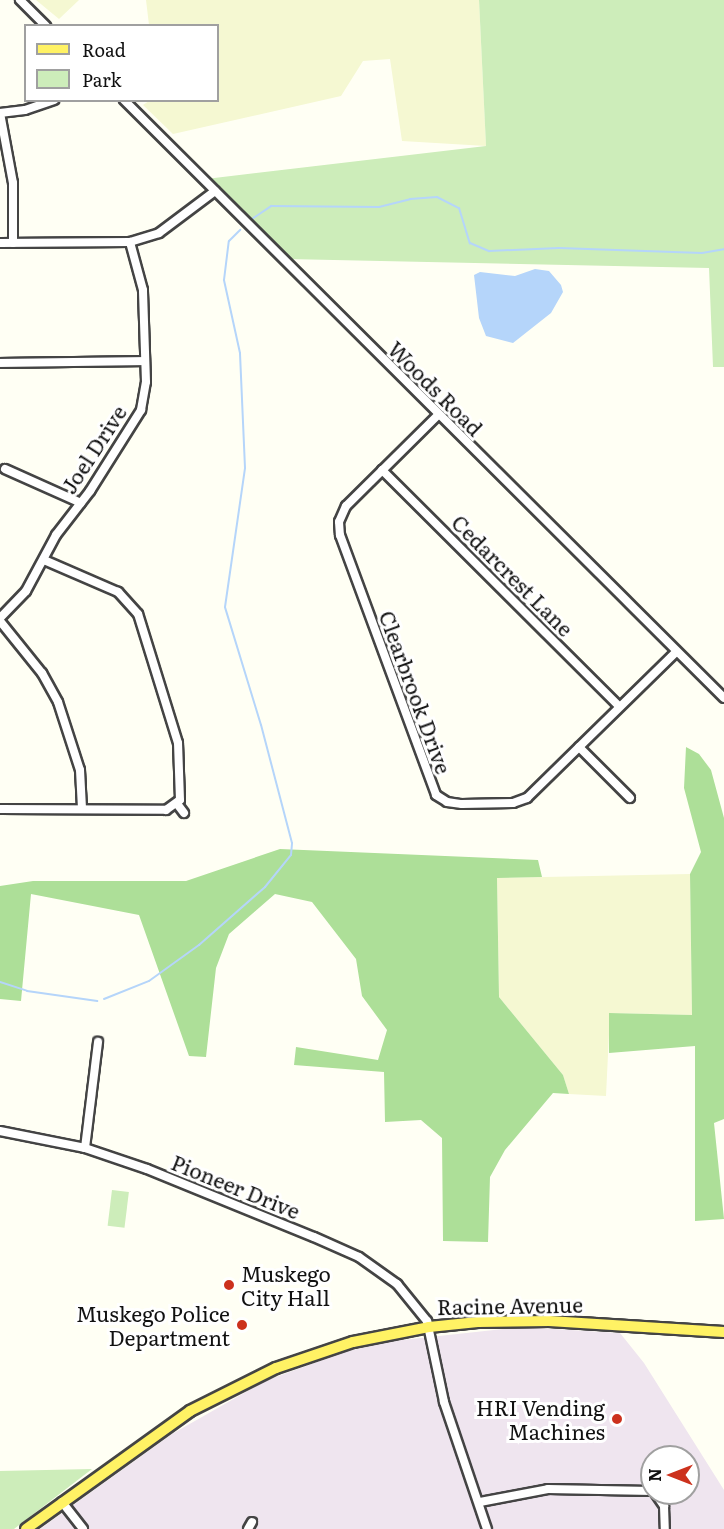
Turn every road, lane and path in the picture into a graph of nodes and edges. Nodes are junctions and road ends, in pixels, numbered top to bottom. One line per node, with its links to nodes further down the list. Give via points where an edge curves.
1 (20, 0): 2 (street)
2 (44, 24)
3 (48, 102): 5 (street)
4 (126, 102): 6 (street, Woods Road)
5 (0, 113): 9 (street, via 13,183)
6 (214, 191): 7 (street, via 159,233); 12 (street, Woods Road)
7 (130, 242): 9 (street); 10 (street, Joel Drive, via 144,290)
8 (0, 243): 9 (street)
9 (13, 243)
10 (145, 361): 11 (street); 15 (street, Joel Drive, via 146,392 141,410)
11 (0, 363)
12 (437, 416): 14 (street, Clearbrook Drive); 18 (street, Woods Road)
13 (6, 469): 15 (street)
14 (382, 470): 20 (street, Cedarcrest Lane); 21 (street, Clearbrook Drive, via 346,506 339,522 340,535 432,790 453,804 521,801)
15 (81, 503): 16 (street, Joel Drive, via 56,535)
16 (44, 560): 17 (street, Joel Drive, via 26,591); 23 (street, via 118,592 138,614 178,743)
17 (0, 620): 25 (street, via 42,673 58,702 80,770)
18 (675, 653): 19 (street, Woods Road); 20 (street, Clearbrook Drive)
19 (724, 698)
20 (619, 706): 21 (street, Clearbrook Drive)
21 (579, 747): 22 (street)
22 (630, 798)
23 (178, 805): 25 (street, via 166,810); 26 (street)
24 (0, 809): 25 (street)
25 (82, 809)
26 (184, 813)
27 (98, 1042): 29 (street)
28 (0, 1131): 29 (street, Pioneer Drive)
29 (85, 1148): 30 (street, Pioneer Drive, via 252,1211 358,1257 397,1284 421,1310)
30 (429, 1327): 31 (main road, Racine Avenue, via 549,1321); 33 (main road, Racine Avenue, via 322,1351 232,1387 169,1424); 34 (street, via 444,1402)
31 (724, 1332)
32 (640, 1490): 34 (street, via 535,1491)
33 (62, 1502): 36 (main road, Racine Avenue); 37 (street)
34 (480, 1502): 38 (street)
35 (663, 1505): 39 (street)
36 (26, 1529)
37 (83, 1529)
38 (487, 1529)
39 (665, 1529)

